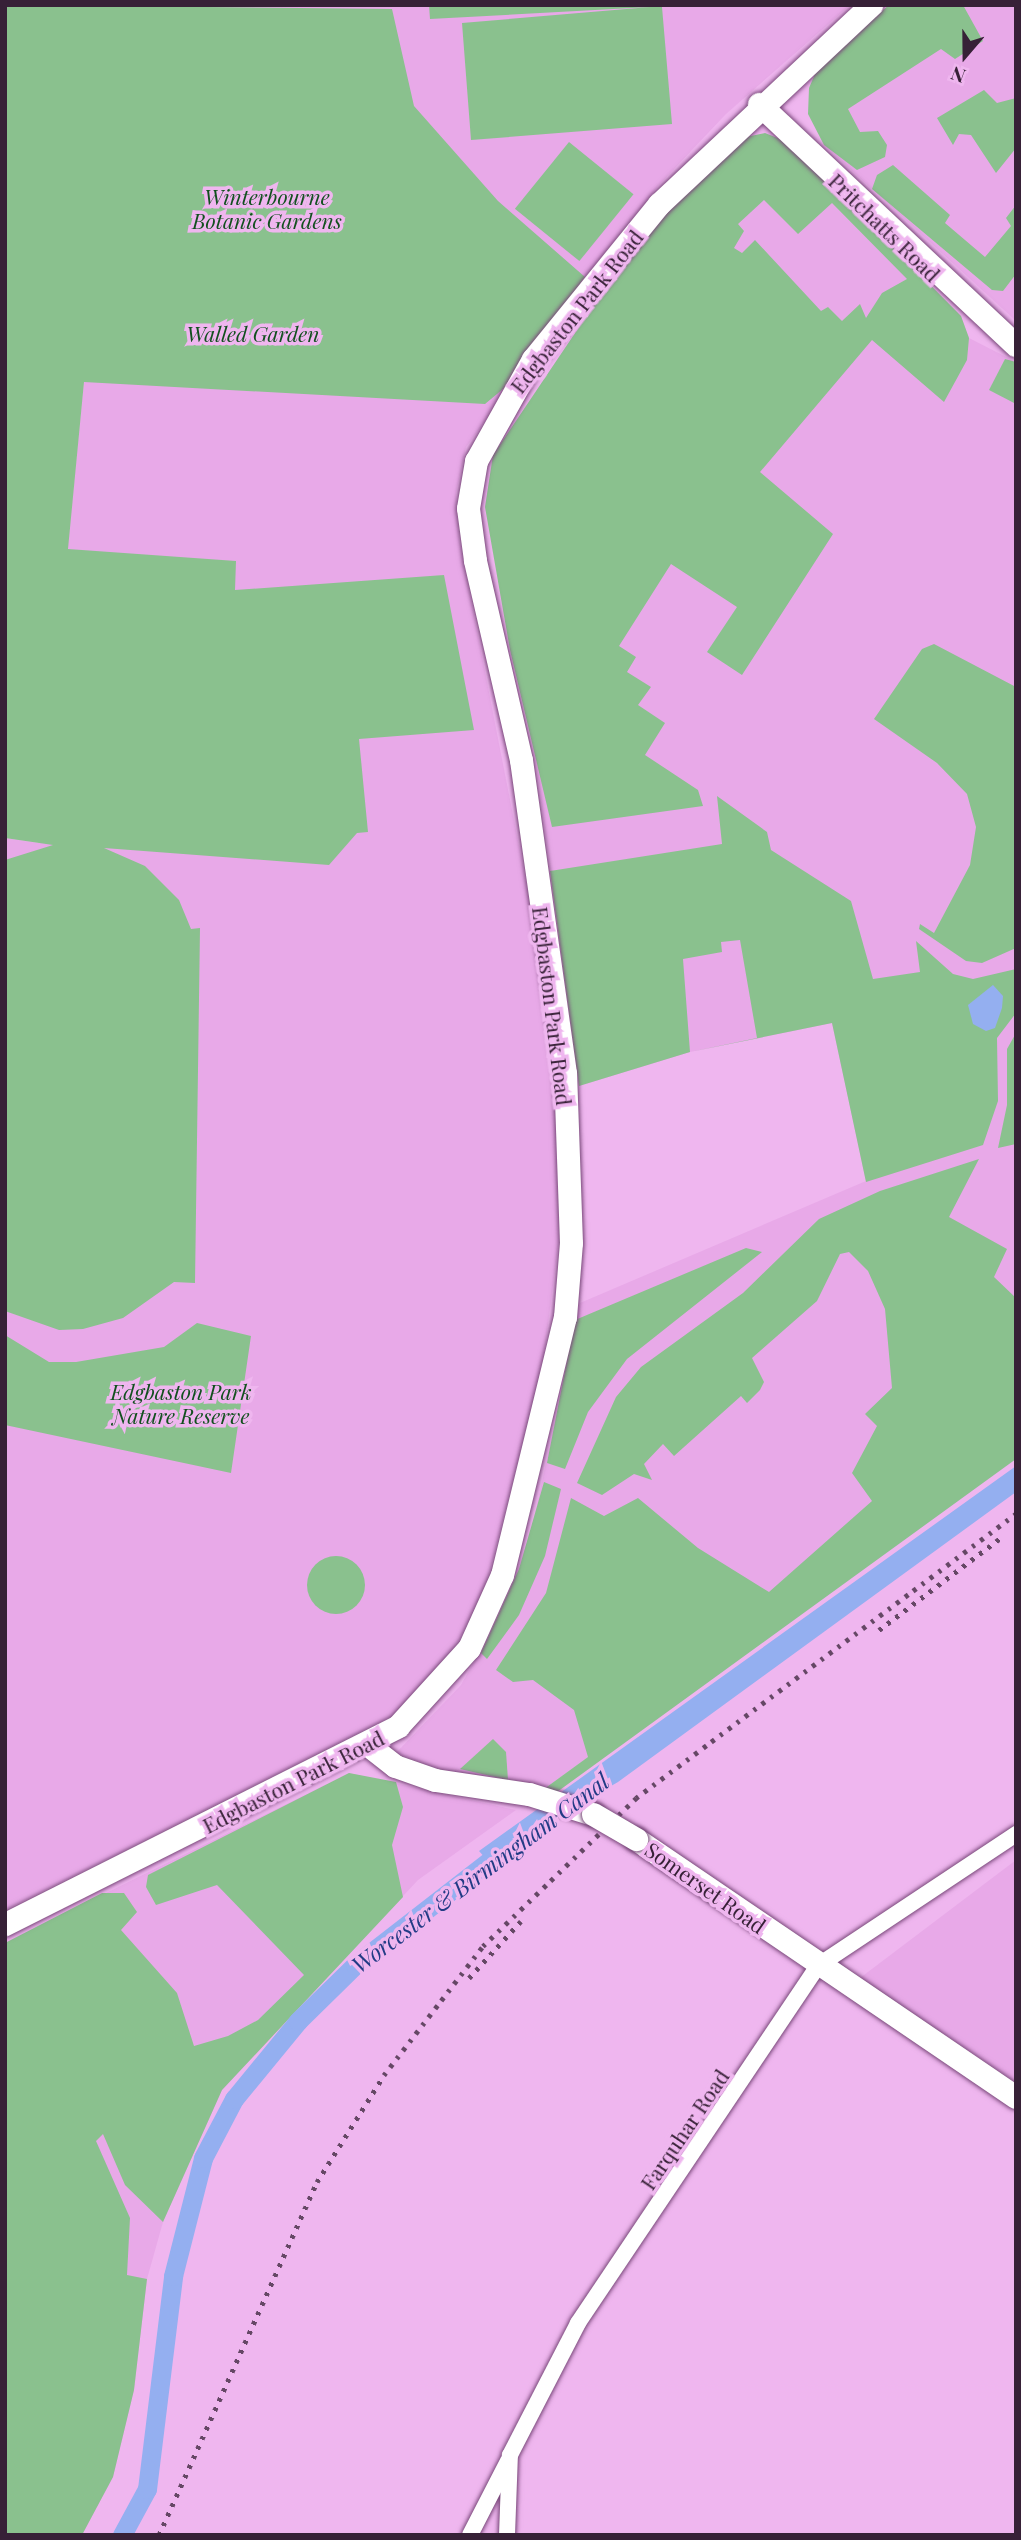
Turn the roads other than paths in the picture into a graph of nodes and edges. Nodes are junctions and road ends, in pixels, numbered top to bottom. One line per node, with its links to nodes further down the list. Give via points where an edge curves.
1 (871, 5): 2 (street, Edgbaston Park Road)
2 (759, 104): 3 (street, Pritchatts Road); 4 (street, Edgbaston Park Road, via 659,204 540,350 476,461 468,508 475,560 521,761 565,1073 571,1243 566,1304 502,1575 450,1673 398,1726)
3 (1016, 345)
4 (368, 1745): 6 (street, Edgbaston Park Road); 7 (street, Somerset Road, bridge, via 395,1766 435,1780 529,1794 588,1812 636,1839)
5 (1016, 1834): 7 (street, Farquhar Road)
6 (5, 1924)
7 (819, 1965): 8 (street, Somerset Road); 9 (street, Farquhar Road, via 578,2323)
8 (1016, 2096)
9 (510, 2455): 10 (street); 11 (street, Farquhar Road)
10 (470, 2535)
11 (507, 2535)

